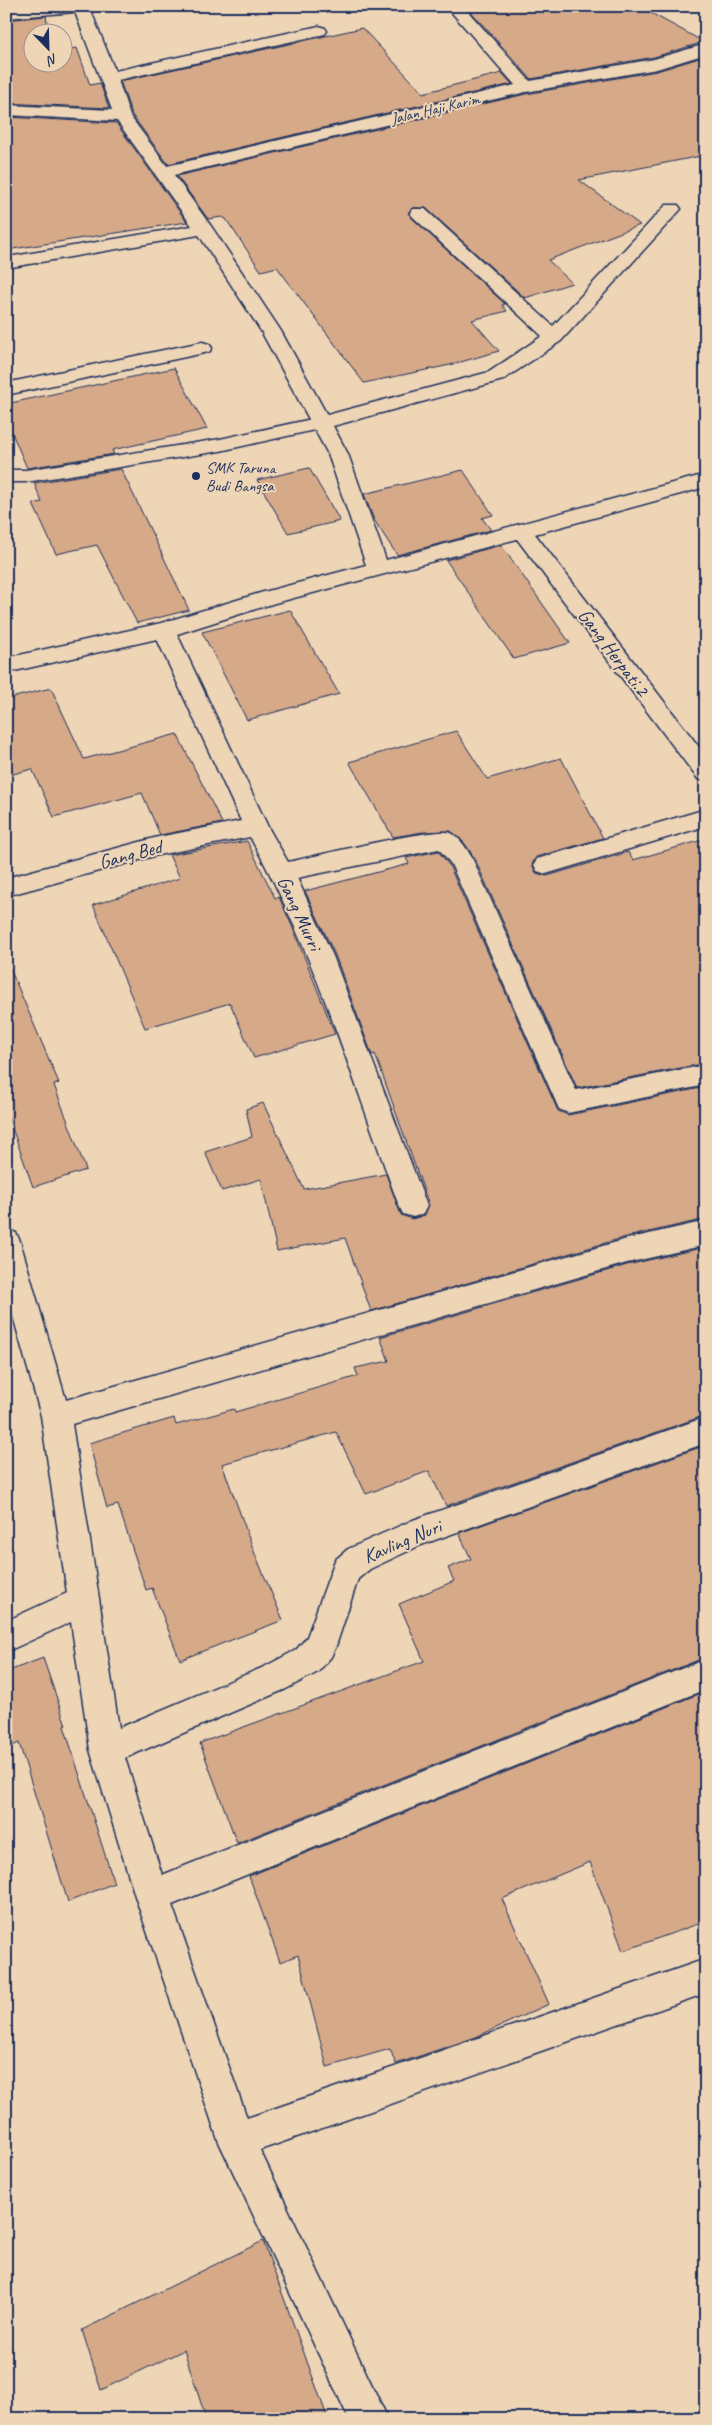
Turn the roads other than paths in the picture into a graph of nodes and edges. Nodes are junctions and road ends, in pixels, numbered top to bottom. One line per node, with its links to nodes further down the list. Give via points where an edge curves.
1 (81, 6): 3 (street); 6 (street)
2 (454, 6): 7 (street)
3 (6, 13)
4 (319, 31): 6 (street)
5 (706, 49): 7 (street, Jalan Haji Karim, via 657,64)
6 (109, 77): 9 (street)
7 (526, 87): 10 (street, Jalan Haji Karim)
8 (6, 110): 9 (street)
9 (122, 116): 10 (street)
10 (164, 172): 13 (street)
11 (672, 209): 15 (street)
12 (419, 213): 15 (street)
13 (204, 229): 14 (street); 18 (street, via 271,332)
14 (8, 263)
15 (554, 337): 18 (street, via 496,376)
16 (202, 348): 17 (street)
17 (6, 389)
18 (321, 423): 19 (street, via 220,445 26,476); 22 (street, via 338,454)
19 (6, 476)
20 (706, 480): 21 (street)
21 (522, 531): 22 (street); 25 (street, Gang Herpati.2)
22 (378, 568): 23 (street)
23 (164, 630): 24 (street); 27 (street, Gang Murri)
24 (6, 666)
25 (706, 773)
26 (706, 817): 28 (street)
27 (256, 827): 29 (street, Gang Murri); 30 (street, Gang Bed, via 158,846)
28 (546, 865)
29 (282, 872): 31 (street, via 444,840 461,860 568,1102); 32 (street, Gang Murri, via 320,956)
30 (6, 888)
31 (706, 1075)
32 (413, 1206)
33 (706, 1234): 35 (street, via 627,1252)
34 (6, 1241): 35 (street)
35 (56, 1416): 37 (street)
36 (706, 1430): 40 (street, Kavling Nuri, via 413,1534 359,1559 346,1570 320,1646 306,1662)
37 (84, 1600): 38 (street); 40 (street)
38 (6, 1637)
39 (706, 1674): 41 (street)
40 (106, 1750): 41 (street)
41 (152, 1896): 43 (street)
42 (706, 1976): 43 (street)
43 (236, 2140): 44 (street)
44 (369, 2419)

